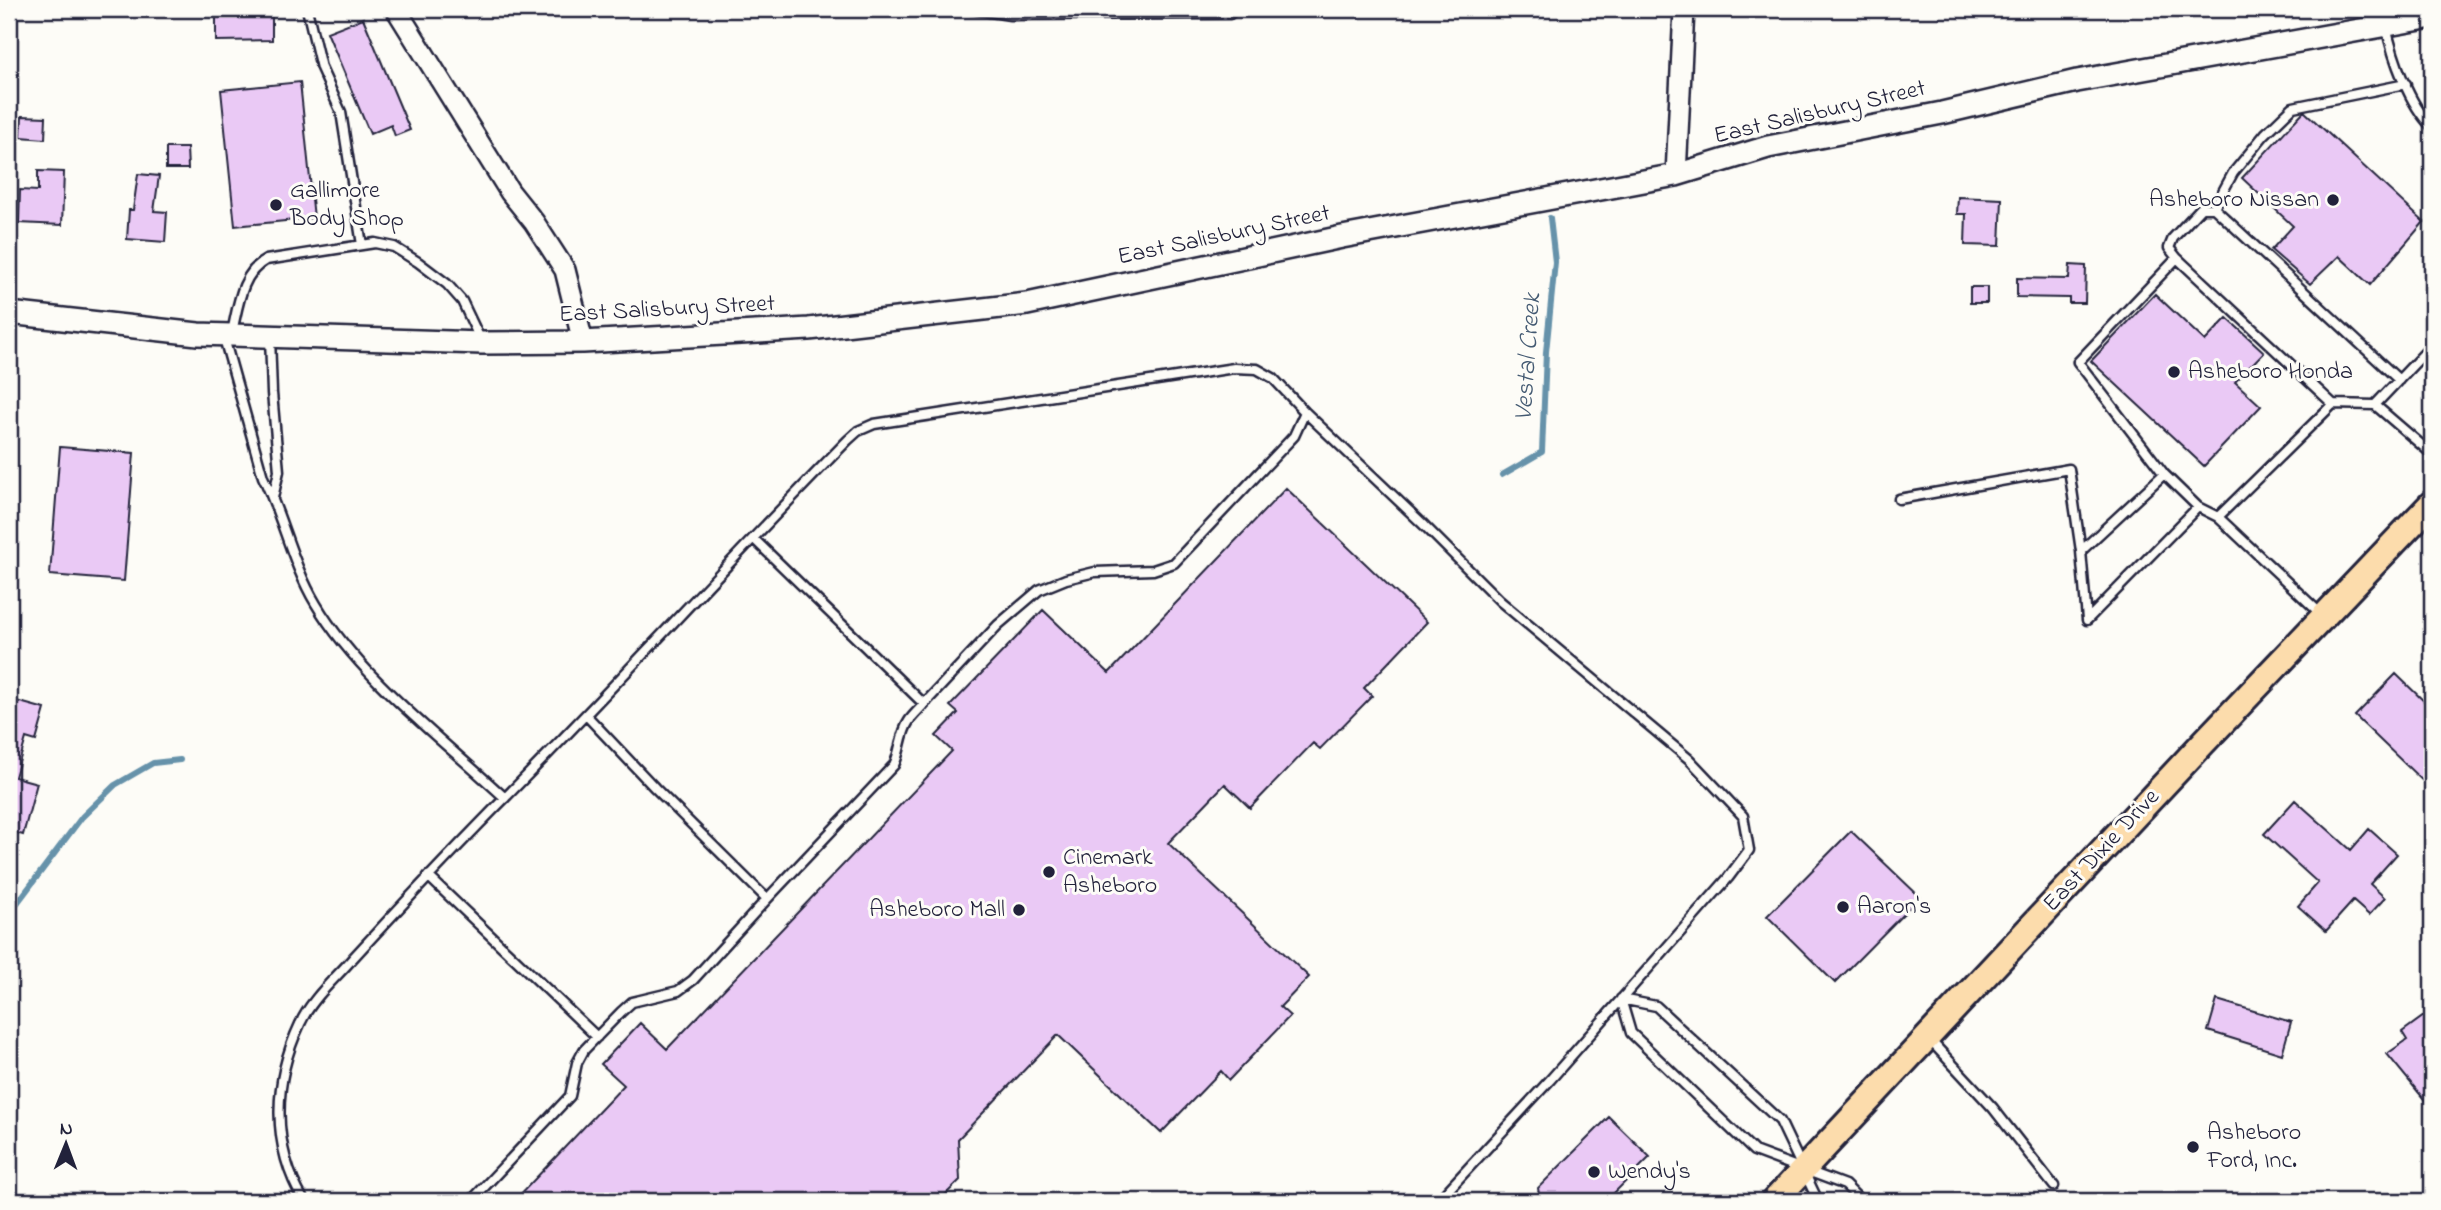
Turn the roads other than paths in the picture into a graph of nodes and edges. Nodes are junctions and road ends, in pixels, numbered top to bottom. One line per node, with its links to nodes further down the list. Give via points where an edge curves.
1 (307, 9): 13 (lane, via 321,68 341,112)
2 (396, 9): 18 (street, via 510,192 565,270)
3 (971, 9): 6 (lane, via 1010,15)
4 (1234, 9): 6 (lane, via 1230,13)
5 (1684, 9): 11 (street)
6 (1025, 12)
7 (2432, 17): 8 (main road, East Salisbury Street)
8 (2386, 25): 9 (lane); 11 (main road, East Salisbury Street, via 2077,81 1768,147)
9 (2406, 84): 10 (lane, via 2420,115); 12 (lane, via 2293,107 2233,173)
10 (2432, 127)
11 (1676, 175): 18 (main road, East Salisbury Street, via 1342,237 1027,304 809,329)
12 (2214, 208): 14 (lane, via 2201,208 2173,238 2169,248); 21 (lane)
13 (362, 245): 16 (lane, via 266,260 255,266); 19 (lane, via 394,247 447,284 462,301)
14 (2177, 258): 22 (lane); 26 (lane, via 2078,362)
15 (9, 313): 16 (main road, East Salisbury Street)
16 (227, 335): 17 (main road, East Salisbury Street); 27 (lane, via 262,477)
17 (270, 337): 19 (main road, East Salisbury Street); 27 (lane, via 279,471)
18 (583, 342): 19 (main road, East Salisbury Street)
19 (482, 343)
20 (2432, 345): 21 (lane)
21 (2399, 380): 23 (lane)
22 (2333, 404): 23 (lane); 31 (lane)
23 (2375, 405): 25 (lane)
24 (1305, 412): 32 (lane, via 1273,377 1257,369 1234,368 874,424 848,440); 35 (lane, via 1294,436 1174,563 1153,570 1095,572 1039,590 998,625); 40 (lane, via 1500,601 1689,759 1742,816 1749,849)
25 (2432, 454)
26 (2164, 474): 30 (lane); 33 (lane)
27 (273, 498): 37 (lane, via 301,576 340,638 387,690)
28 (1899, 499): 33 (lane, via 2069,469)
29 (2432, 503): 34 (main road, East Dixie Drive)
30 (2198, 508): 31 (lane); 33 (lane, via 2087,620)
31 (2218, 517): 34 (lane)
32 (754, 539): 35 (lane); 36 (lane)
33 (2081, 551)
34 (2324, 617): 42 (main road, East Dixie Drive)
35 (924, 704): 39 (lane, via 909,721 894,765)
36 (586, 715): 37 (lane); 39 (lane)
37 (505, 798): 38 (lane)
38 (428, 877): 41 (lane); 45 (lane, via 321,995 291,1044 278,1104 281,1143)
39 (767, 899): 41 (lane, via 693,979 678,991 632,1002)
40 (1621, 999): 43 (lane, via 1631,1033 1754,1150); 43 (lane, via 1656,1006 1772,1113); 47 (lane)
41 (597, 1037): 46 (lane, via 578,1063 570,1096)
42 (1928, 1037): 43 (main road, East Dixie Drive); 44 (lane, via 1993,1108)
43 (1803, 1170): 48 (main road, East Dixie Drive); 49 (lane); 50 (lane, via 1846,1185)
44 (2054, 1186)
45 (304, 1201)
46 (471, 1201)
47 (1438, 1201)
48 (1774, 1201)
49 (1818, 1201)
50 (1861, 1201)

